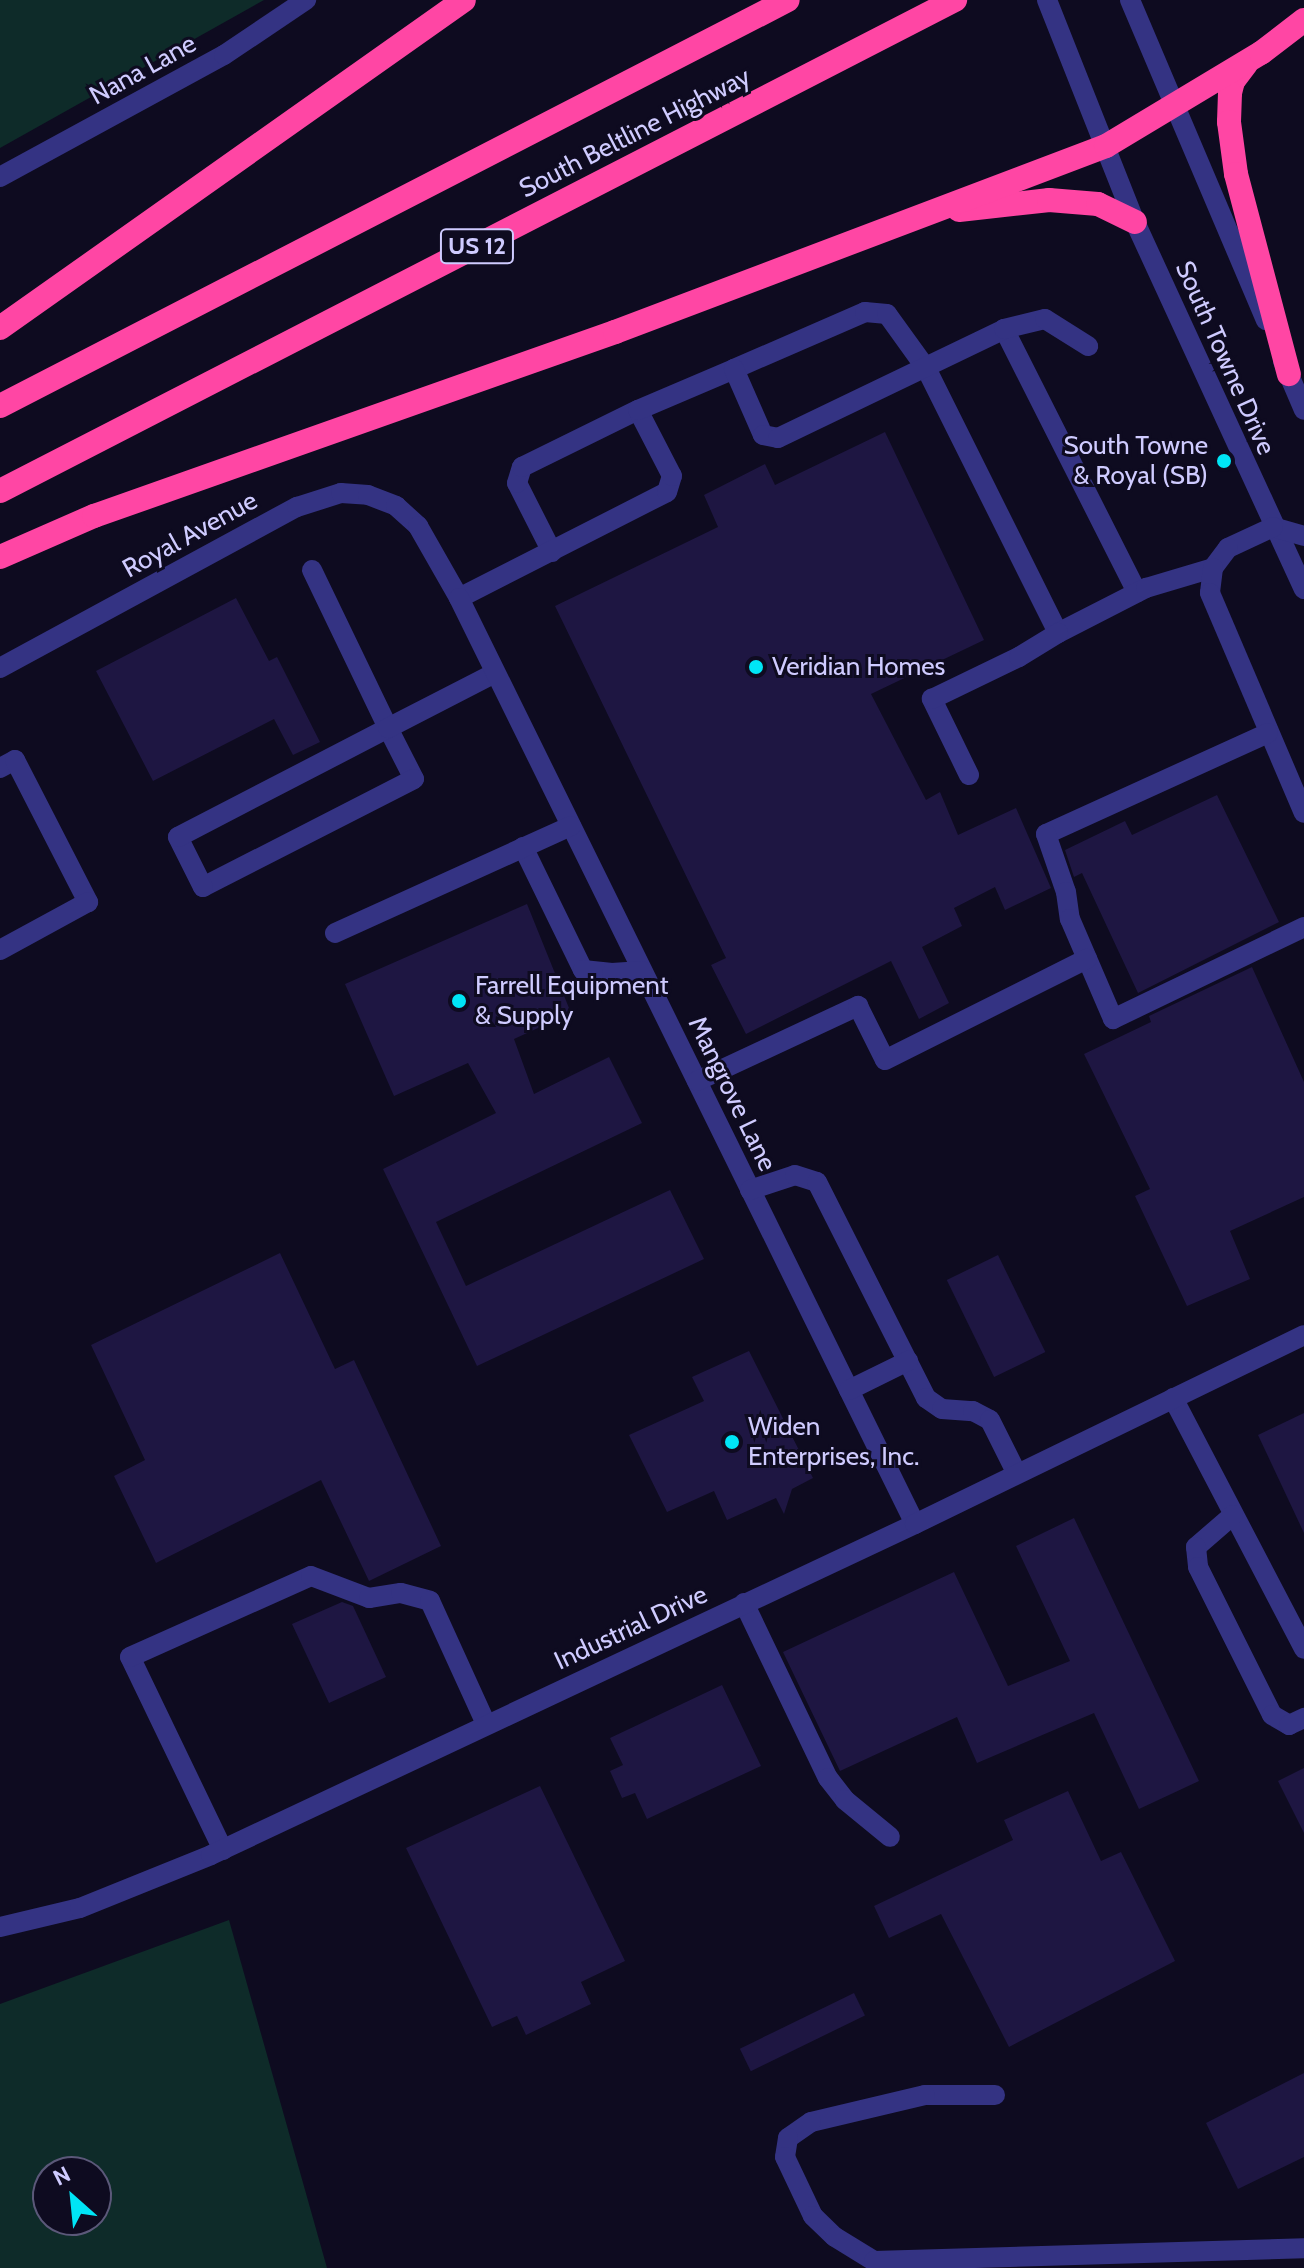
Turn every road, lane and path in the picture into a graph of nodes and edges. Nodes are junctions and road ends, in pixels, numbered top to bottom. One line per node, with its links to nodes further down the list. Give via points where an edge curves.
1 (306, 0): 11 (street, Nana Lane, via 224,55)
2 (464, 0): 14 (highway)
3 (788, 0): 20 (highway, South Beltline Highway)
4 (955, 0): 23 (highway, South Beltline Highway / US 12)
5 (1047, 0): 10 (street, South Towne Drive)
6 (1130, 0): 9 (street, South Towne Drive)
7 (1304, 20): 8 (highway)
8 (1249, 61): 9 (highway); 19 (highway, via 1233,81 1229,122 1245,212)
9 (1176, 107): 10 (highway); 19 (street, South Towne Drive)
10 (1106, 146): 12 (highway); 13 (street, South Towne Drive)
11 (0, 177)
12 (921, 214): 13 (highway, via 1049,200 1098,204); 28 (highway, via 615,332 94,516)
13 (1135, 222): 25 (street, South Towne Drive)
14 (0, 328)
15 (1004, 329): 16 (street, via 1045,319); 17 (street); 32 (street)
16 (1088, 346)
17 (926, 368): 18 (street, via 887,314 865,312); 18 (street, via 778,438 763,435); 34 (street)
18 (734, 369): 21 (street)
19 (1289, 374): 22 (street, South Towne Drive)
20 (0, 406)
21 (638, 410): 27 (street, via 672,476 667,492); 27 (street, via 522,467 517,483)
22 (1304, 410)
23 (0, 491)
24 (410, 519): 33 (street, Mangrove Lane); 35 (street, Royal Avenue, via 396,506 368,495 341,493 297,507)
25 (1273, 527): 26 (street); 29 (street, via 1228,548); 31 (street, South Towne Drive)
26 (1304, 536)
27 (552, 552): 33 (street)
28 (0, 557)
29 (1213, 568): 32 (street); 38 (street, via 1210,593)
30 (312, 570): 37 (street)
31 (1304, 589)
32 (1137, 592): 34 (street)
33 (459, 598): 36 (street, Mangrove Lane)
34 (1058, 633): 40 (street, via 932,699)
35 (0, 668)
36 (495, 673): 37 (street); 42 (street, Mangrove Lane)
37 (388, 728): 37 (street, via 178,837 203,887 414,779)
38 (1268, 733): 41 (street); 47 (street, via 1046,834)
39 (0, 768): 46 (street, via 15,760 88,902)
40 (969, 775)
41 (1304, 813)
42 (571, 826): 43 (street); 48 (street, Mangrove Lane)
43 (523, 847): 45 (street); 48 (street, via 583,970)
44 (1304, 927): 47 (street, via 1113,1019)
45 (335, 933)
46 (0, 950)
47 (1087, 959): 49 (street, via 885,1060 858,1006)
48 (642, 971): 49 (street, Mangrove Lane)
49 (697, 1081): 50 (street, Mangrove Lane)
50 (750, 1190): 54 (street, via 795,1175 817,1182); 55 (street, Mangrove Lane)
51 (1304, 1335): 53 (street, Industrial Drive)
52 (1304, 1347): 53 (street, Industrial Drive)
53 (1273, 1349): 56 (street, Industrial Drive)
54 (908, 1361): 55 (street); 57 (street, via 926,1398 942,1409 973,1411 990,1420)
55 (849, 1390): 59 (street, Mangrove Lane)
56 (1173, 1398): 57 (street, Industrial Drive); 58 (street)
57 (1017, 1474): 59 (street, Industrial Drive)
58 (1233, 1515): 61 (street); 62 (street, via 1196,1547 1198,1567 1272,1715 1289,1725)
59 (915, 1524): 60 (street, Industrial Drive)
60 (744, 1603): 63 (street, Industrial Drive); 64 (street, via 828,1778 845,1800)
61 (1304, 1649)
62 (1304, 1718)
63 (486, 1724): 65 (street, Industrial Drive); 65 (street, via 430,1601 401,1593 369,1598 311,1576 130,1657)
64 (890, 1837)
65 (223, 1850): 66 (street, Industrial Drive, via 80,1908)
66 (0, 1927)
67 (995, 2095): 68 (street, via 925,2095 811,2122 788,2138 785,2157 813,2216 874,2261)
68 (1304, 2248)

